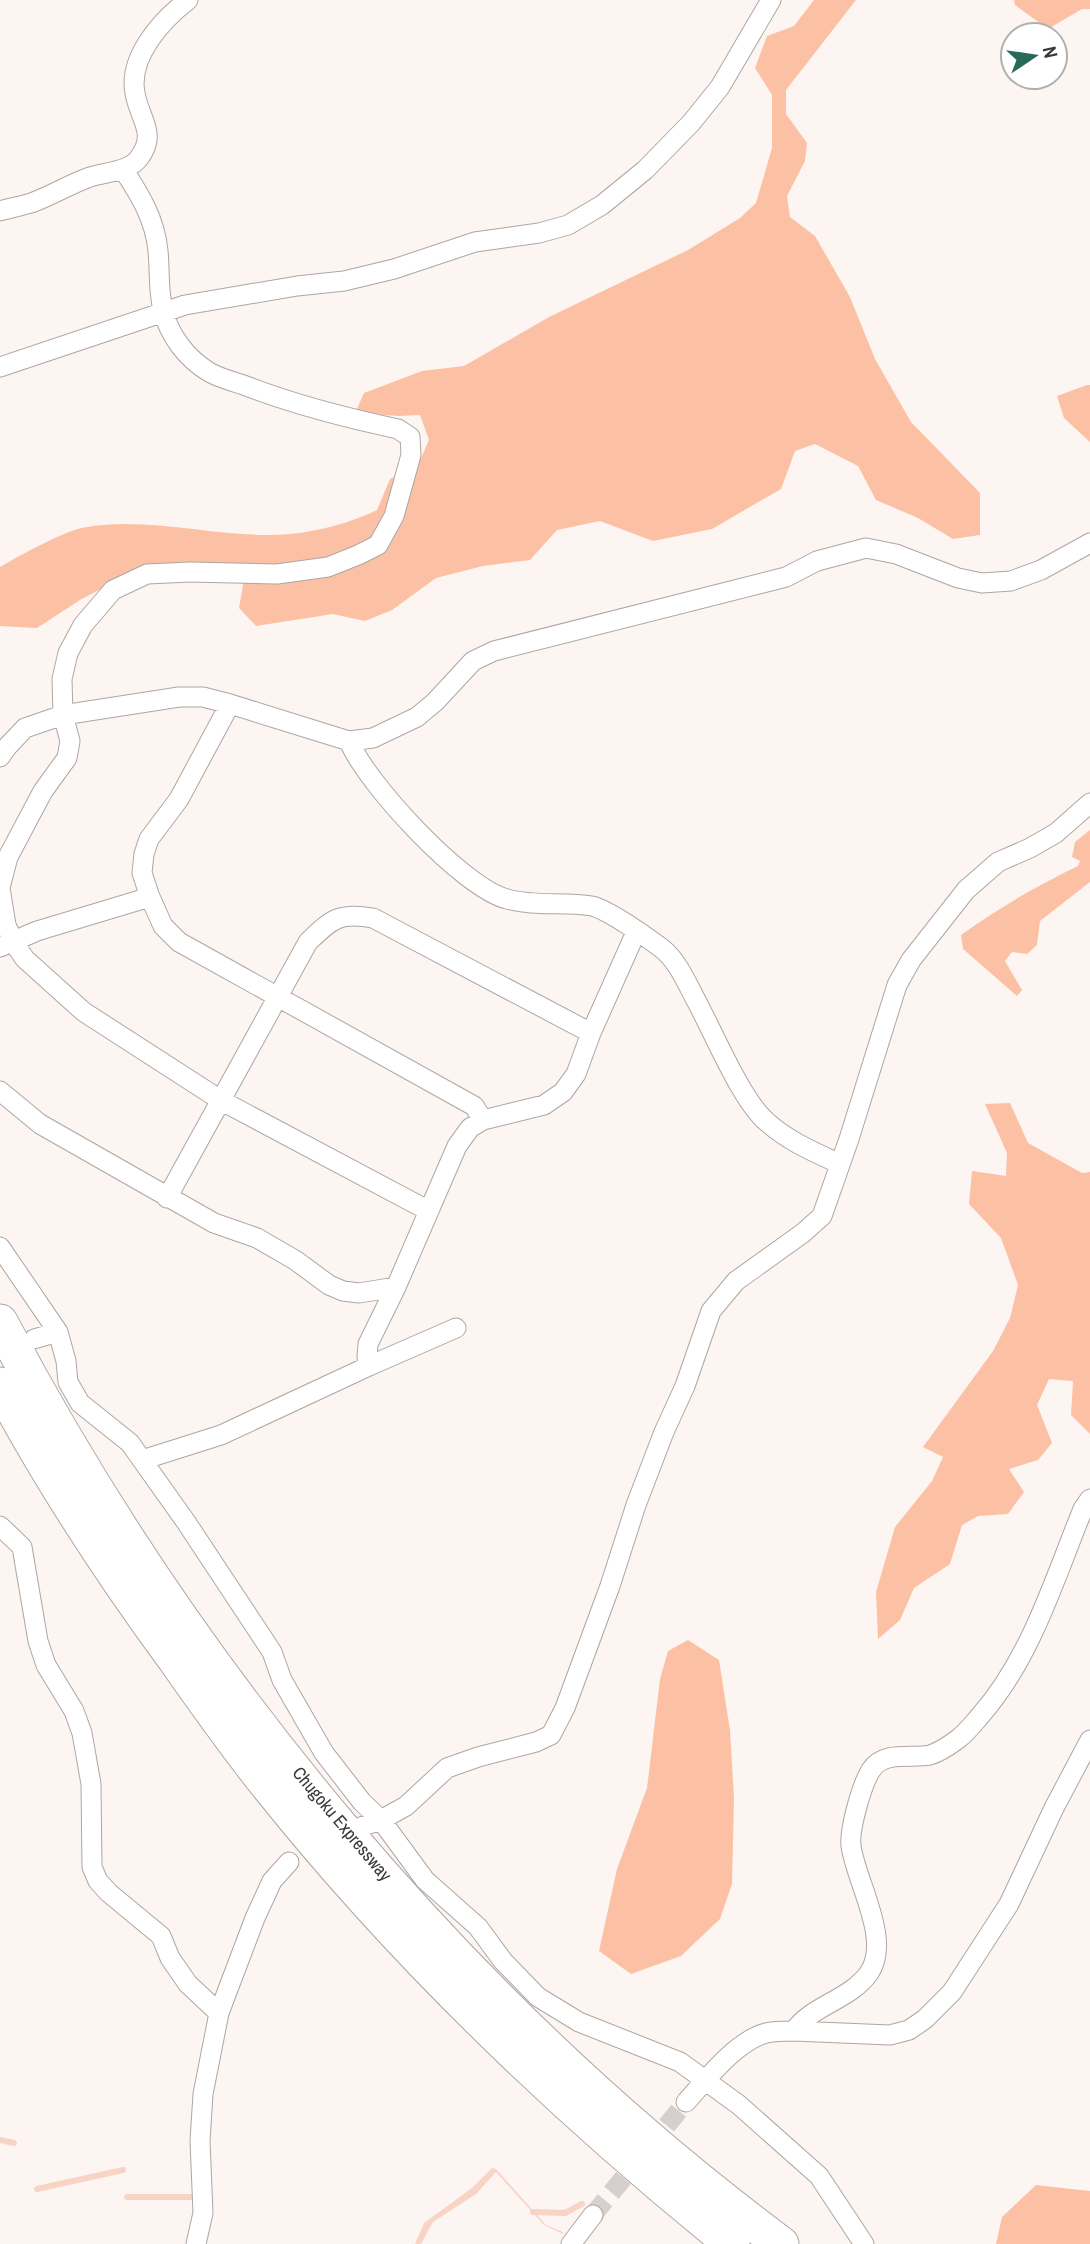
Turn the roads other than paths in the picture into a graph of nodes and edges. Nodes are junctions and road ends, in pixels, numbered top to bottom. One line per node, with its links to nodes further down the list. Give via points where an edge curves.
1 (188, 0): 3 (street, via 161,24 138,63 134,93 149,141 138,161)
2 (771, 0): 5 (street, via 720,88 691,122 645,170 568,225 475,242 344,281 217,298)
3 (123, 169): 4 (street); 5 (street, via 150,214)
4 (0, 211)
5 (163, 311): 6 (street); 9 (street, via 184,352 210,372 293,404 398,429 410,437 406,477 394,516 378,545 328,567 277,574 147,574 113,590 83,625 68,653 62,679)
6 (0, 367)
7 (1090, 543): 10 (street, via 1011,581 982,583 958,579 897,554 866,548 844,553 786,577 494,651 473,661 417,717 373,738)
8 (230, 704): 9 (street, via 178,697); 10 (street); 13 (street, via 179,799 149,839 142,873)
9 (63, 715): 11 (street, via 25,729); 15 (street, via 70,741 67,758 43,791 8,858 0,888)
10 (349, 741): 14 (street, via 356,758 419,835 470,878 504,899 595,907)
11 (0, 757)
12 (1090, 803): 21 (street, via 1056,833 986,872 966,890 911,960 897,985)
13 (150, 897): 15 (street, via 37,931); 16 (street, via 163,926 179,942)
14 (636, 932): 17 (street); 21 (street, via 662,948 678,968 748,1100 765,1121 799,1145)
15 (7, 945): 19 (street, via 84,1013)
16 (278, 998): 17 (street, via 308,942 329,922 351,914 373,918); 19 (street); 20 (street, via 474,1106)
17 (591, 1033): 20 (street, via 576,1074 563,1092 544,1105)
18 (0, 1091): 22 (street, via 40,1124)
19 (222, 1101): 22 (street); 23 (street)
20 (484, 1120): 23 (street, via 470,1128 457,1146)
21 (840, 1164): 36 (street, via 822,1216 736,1281 711,1311 565,1708 551,1735 447,1768 406,1806)
22 (167, 1198): 25 (street, via 214,1223 257,1238 343,1291)
23 (429, 1211): 25 (street)
24 (0, 1247): 28 (street)
25 (396, 1287): 30 (street, via 368,1344)
26 (0, 1322): 46 (highway, Chugoku Expressway, via 38,1394 162,1591 225,1679 361,1850 441,1938 594,2090)
27 (456, 1328): 30 (street)
28 (58, 1332): 29 (street); 32 (street, via 68,1382 80,1403 130,1443)
29 (34, 1339)
30 (369, 1366): 32 (street, via 220,1436)
31 (0, 1385): 45 (highway, Chugoku Expressway, via 136,1606 263,1779 335,1865 513,2052 658,2184)
32 (142, 1460): 36 (street, via 272,1651 282,1680 324,1754 362,1802)
33 (1090, 1499): 39 (street, via 1020,1660 986,1709 961,1737 941,1750 881,1760 871,1770 856,1810 851,1843 870,1910 876,1957 855,1987 800,2021)
34 (0, 1526): 38 (street, via 22,1547 37,1641 82,1733 91,1783 92,1867 98,1881 161,1936 188,1984)
35 (1090, 1741): 39 (street, via 1009,1904 952,1992 925,2019 890,2035)
36 (372, 1823): 40 (street, via 425,1880 478,1927 538,1997 579,2022 680,2062)
37 (289, 1862): 38 (street, via 272,1881)
38 (219, 2013): 43 (street, via 203,2094 203,2213)
39 (794, 2031): 40 (street, via 765,2033 746,2043)
40 (706, 2080): 41 (street); 47 (street, via 819,2176)
41 (687, 2102)
42 (593, 2216): 44 (street)
43 (196, 2244)
44 (571, 2244)
45 (732, 2244)
46 (780, 2244)
47 (864, 2244)

